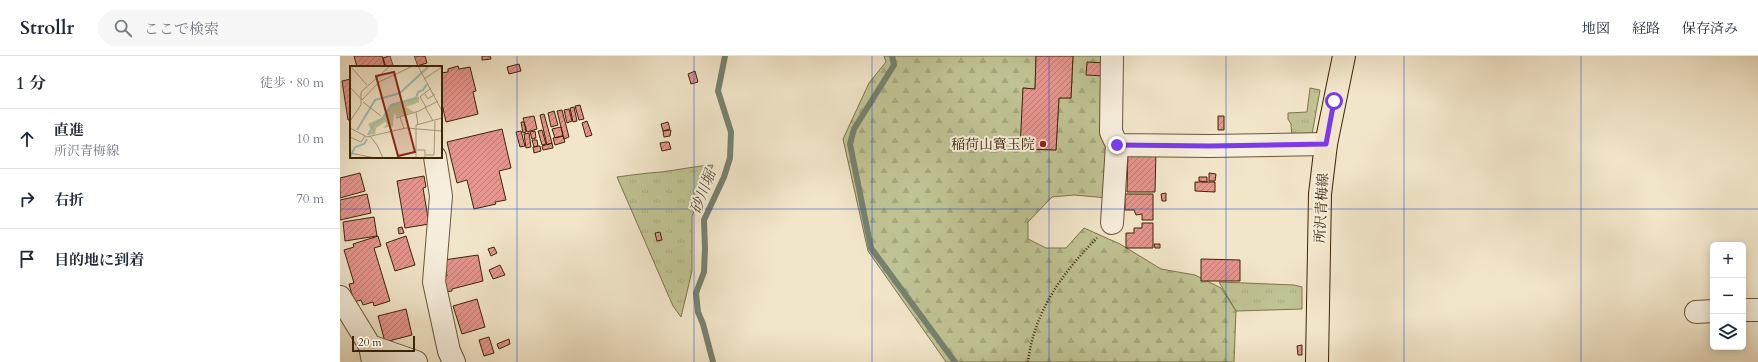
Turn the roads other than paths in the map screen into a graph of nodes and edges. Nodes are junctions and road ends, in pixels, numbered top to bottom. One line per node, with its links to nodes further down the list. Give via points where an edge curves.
1 (402, 56): 4 (street)
2 (1112, 56): 6 (street, via 1111,132)
3 (1344, 56): 5 (main road, 所沢青梅線)
4 (406, 66)
5 (1326, 144): 6 (street); 15 (main road, 所沢青梅線, via 1320,194)
6 (1117, 145): 8 (street)
7 (435, 158): 14 (street, via 441,196 434,282 449,351)
8 (1112, 223)
9 (340, 297): 12 (street)
10 (1746, 310): 11 (street)
11 (1758, 310)
12 (371, 354): 13 (street)
13 (416, 362)
14 (454, 362)
15 (1317, 362)

